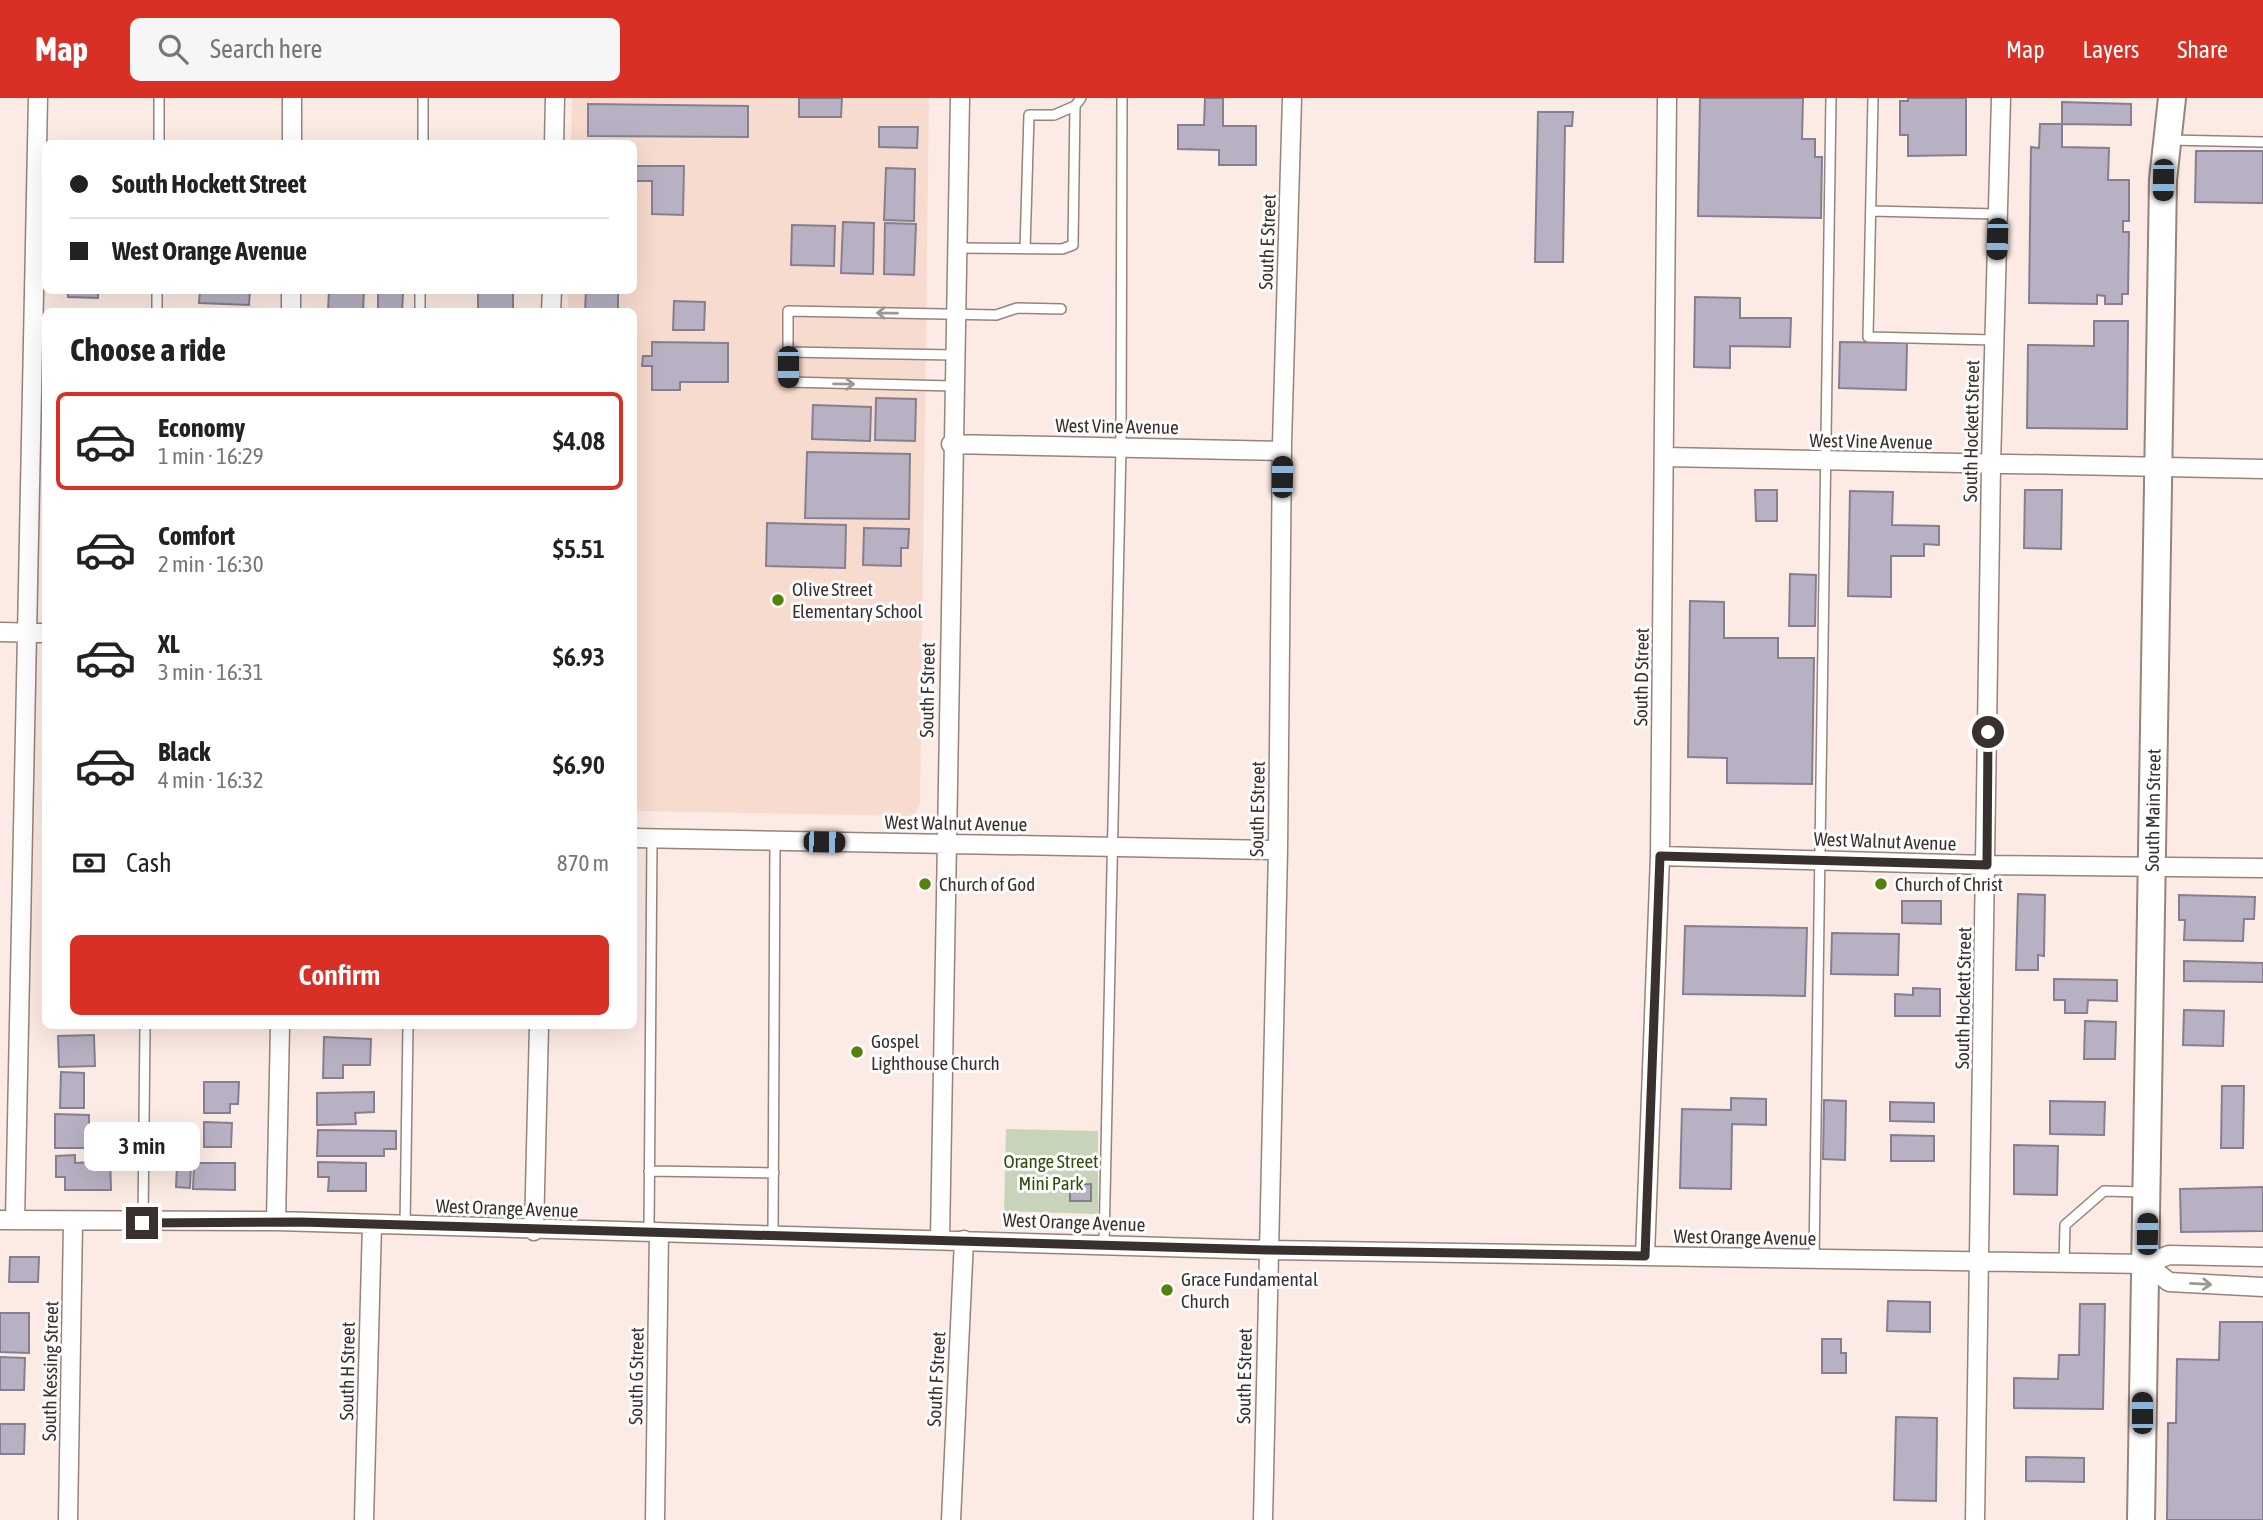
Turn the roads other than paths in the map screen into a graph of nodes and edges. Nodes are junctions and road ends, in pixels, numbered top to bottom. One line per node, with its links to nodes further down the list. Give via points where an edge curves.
1 (38, 98): 41 (street)
2 (159, 98): 17 (lane)
3 (292, 98): 18 (street)
4 (424, 98): 19 (lane)
5 (555, 98): 20 (street)
6 (960, 98): 24 (street, South F Street)
7 (1081, 98): 15 (lane)
8 (1122, 98): 33 (lane)
9 (1292, 98): 34 (street, South E Street)
10 (1667, 98): 35 (street, South D Street)
11 (1831, 98): 36 (lane)
12 (1873, 98): 22 (lane)
13 (2001, 98): 23 (street, South Hockett Street)
14 (2172, 98): 16 (main road, South Main Street)
15 (1074, 106): 25 (lane, via 1054,115 1028,115); 25 (lane, via 1073,245 1062,250)
16 (2167, 139): 21 (lane); 38 (main road, South Main Street)
17 (159, 140)
18 (292, 140)
19 (423, 140)
20 (554, 140)
21 (2263, 142)
22 (1871, 211): 23 (lane); 28 (lane, via 1868,337)
23 (1997, 214): 28 (street, South Hockett Street)
24 (956, 248): 25 (lane); 27 (street, South F Street)
25 (1025, 249)
26 (1061, 309): 27 (lane)
27 (955, 314): 29 (lane, one-way to 29, via 788,311); 30 (street, South F Street)
28 (1994, 340): 37 (street, South Hockett Street)
29 (788, 352): 30 (lane); 31 (lane, one-way to 31, via 788,382)
30 (954, 355): 31 (street, South F Street)
31 (953, 386): 32 (street, South F Street)
32 (951, 444): 33 (street, West Vine Avenue); 45 (street, South F Street)
33 (1121, 447): 34 (street, West Vine Avenue); 46 (lane)
34 (1282, 450): 47 (street, South E Street)
35 (1665, 457): 36 (street, West Vine Avenue); 48 (street, South D Street)
36 (1824, 461): 37 (street, West Vine Avenue); 49 (lane)
37 (1991, 465): 38 (street, West Vine Avenue); 51 (street, South Hockett Street)
38 (2160, 467): 39 (street, West Vine Avenue); 50 (main road, South Main Street)
39 (2263, 469)
40 (0, 632): 41 (street)
41 (36, 633): 60 (street)
42 (637, 838): 43 (street, West Walnut Avenue)
43 (652, 839): 44 (street, West Walnut Avenue); 57 (lane)
44 (775, 841): 45 (street, West Walnut Avenue); 58 (lane)
45 (947, 844): 46 (street, West Walnut Avenue); 69 (street, South F Street)
46 (1112, 847): 47 (street, West Walnut Avenue); 71 (lane)
47 (1278, 850): 72 (street, South E Street)
48 (1660, 856): 49 (street, West Walnut Avenue); 73 (street, South D Street)
49 (1819, 860): 51 (street, West Walnut Avenue); 75 (lane)
50 (2152, 864): 51 (street, West Walnut Avenue); 52 (street, West Walnut Avenue); 59 (main road, South Main Street)
51 (1987, 865): 76 (street, South Hockett Street)
52 (2263, 868)
53 (145, 1029): 63 (lane)
54 (280, 1029): 61 (street)
55 (408, 1029): 65 (lane)
56 (539, 1029): 66 (street)
57 (649, 1171): 58 (lane); 67 (lane)
58 (774, 1173): 68 (lane)
59 (2147, 1192): 77 (lane, via 2104,1191 2065,1225); 78 (main road, South Main Street)
60 (8, 1220): 62 (street, West Orange Avenue)
61 (275, 1222): 63 (street, West Orange Avenue); 64 (street, West Orange Avenue)
62 (74, 1223): 63 (street, West Orange Avenue); 80 (street, South Kessing Street)
63 (142, 1223)
64 (372, 1224): 65 (street, West Orange Avenue); 81 (street, South H Street)
65 (405, 1225): 66 (street, West Orange Avenue)
66 (534, 1231): 67 (street, West Orange Avenue)
67 (654, 1232): 68 (street, West Orange Avenue); 82 (street, South G Street)
68 (773, 1234): 69 (street, West Orange Avenue)
69 (940, 1240): 70 (street, West Orange Avenue)
70 (964, 1240): 71 (street, West Orange Avenue); 83 (street, South F Street)
71 (1104, 1244): 72 (street, West Orange Avenue)
72 (1268, 1250): 73 (street, West Orange Avenue); 84 (street, South E Street)
73 (1645, 1256): 75 (street, West Orange Avenue)
74 (2263, 1257): 78 (street, West Orange Avenue, via 2169,1255)
75 (1814, 1259): 76 (street, West Orange Avenue)
76 (1979, 1262): 77 (street, West Orange Avenue); 85 (street, South Hockett Street)
77 (2064, 1263): 78 (street, West Orange Avenue)
78 (2146, 1264): 79 (street, one-way to 79, via 2169,1282); 86 (main road, South Main Street)
79 (2263, 1287)
80 (68, 1520)
81 (364, 1520)
82 (655, 1520)
83 (951, 1520)
84 (1263, 1520)
85 (1975, 1520)
86 (2141, 1520)

